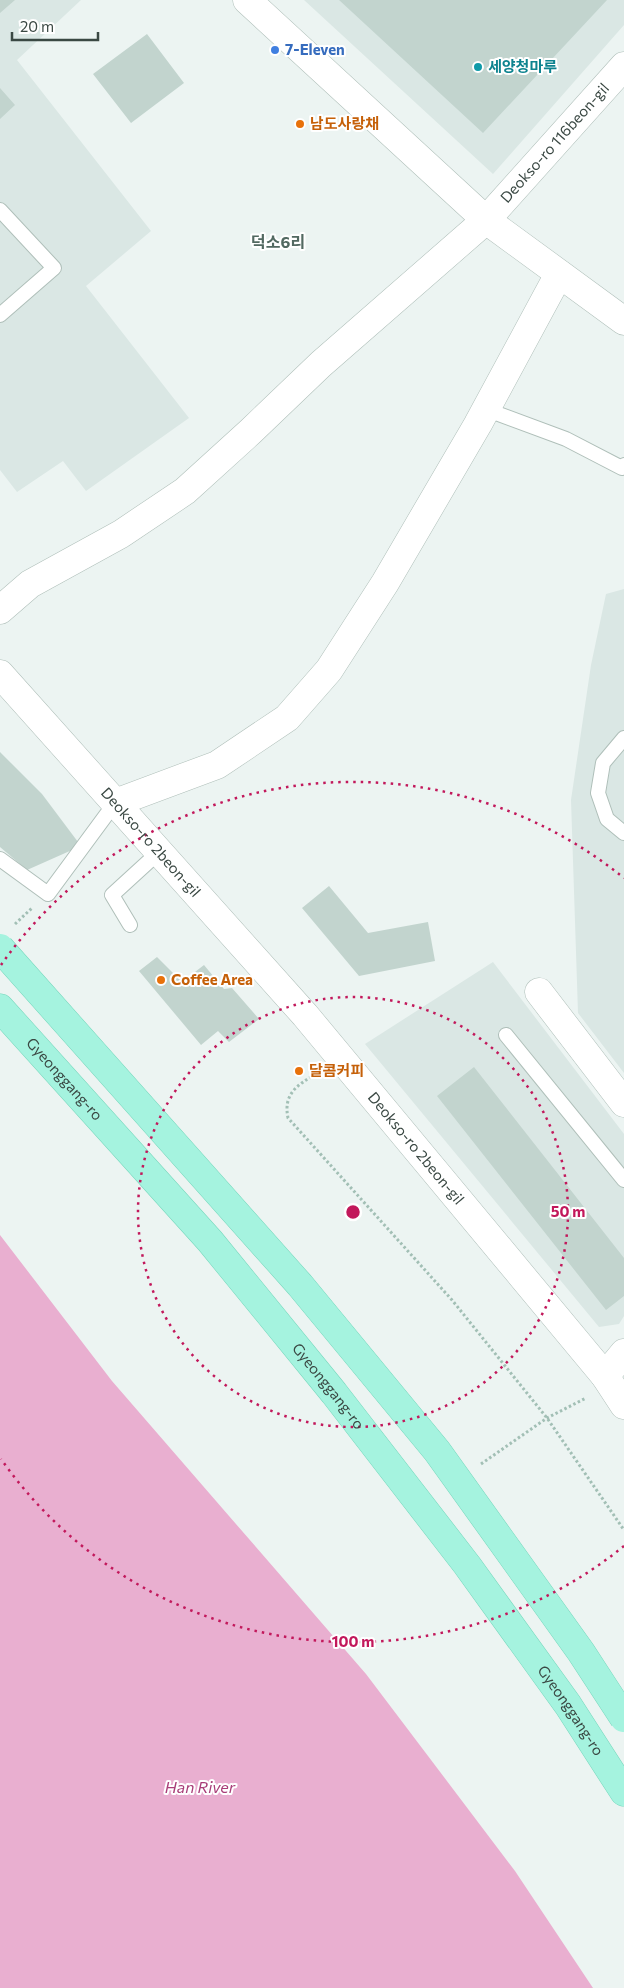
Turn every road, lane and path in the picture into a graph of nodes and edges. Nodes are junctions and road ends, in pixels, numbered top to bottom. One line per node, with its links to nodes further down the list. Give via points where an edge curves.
1 (247, 0): 4 (street)
2 (624, 66): 4 (street, Deokso-ro 116beon-gil)
3 (0, 210): 6 (lane, via 54,268)
4 (486, 220): 5 (street); 10 (street, Deokso-ro 116beon-gil, via 321,364 184,490 121,534 30,584)
5 (559, 274): 7 (street); 8 (street)
6 (0, 315)
7 (624, 321)
8 (485, 409): 9 (lane, via 566,439 622,468); 13 (street, via 385,583 328,670 287,718 217,765)
9 (624, 465)
10 (0, 610)
11 (0, 674): 13 (street, Deokso-ro 2beon-gil)
12 (624, 738): 14 (lane, via 603,763 598,793 607,818)
13 (115, 803): 15 (street, Deokso-ro 2beon-gil); 17 (lane)
14 (624, 833)
15 (159, 852): 19 (lane, via 112,895); 28 (street, Deokso-ro 2beon-gil, via 305,1015)
16 (0, 859): 17 (lane)
17 (48, 894): 18 (path)
18 (14, 925)
19 (130, 926)
20 (0, 948): 32 (main road, bridge, via 300,1285 437,1451 581,1652)
21 (539, 992): 25 (street)
22 (0, 1008): 33 (main road, Gyeonggang-ro, via 210,1241 334,1393 467,1565 568,1705)
23 (506, 1035): 26 (lane)
24 (317, 1074): 29 (path, via 300,1083 290,1094 285,1107 288,1118 452,1300)
25 (624, 1103)
26 (624, 1180)
27 (624, 1353): 28 (street)
28 (614, 1390): 29 (path, via 585,1398)
29 (547, 1418): 30 (path); 31 (path)
30 (477, 1466)
31 (624, 1530)
32 (624, 1718)
33 (624, 1792)

